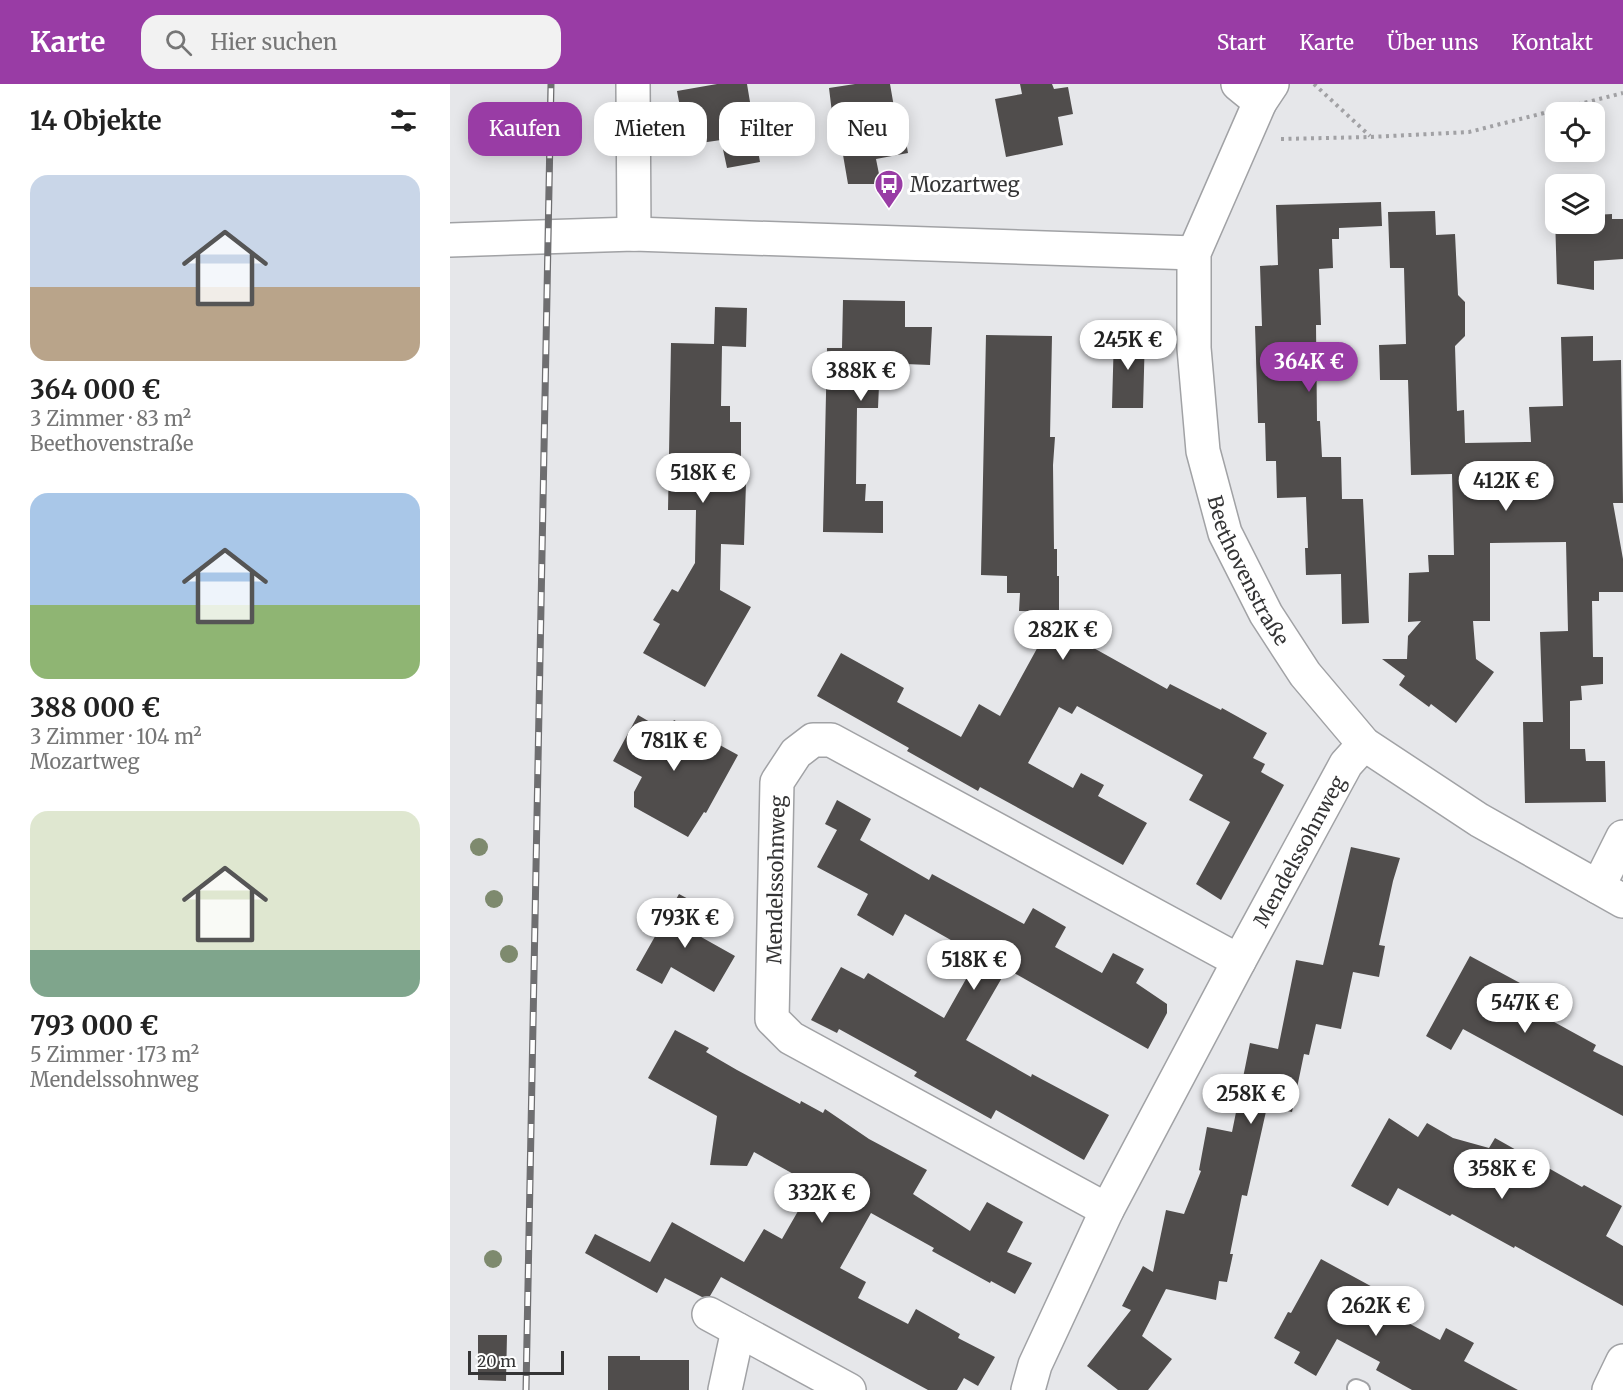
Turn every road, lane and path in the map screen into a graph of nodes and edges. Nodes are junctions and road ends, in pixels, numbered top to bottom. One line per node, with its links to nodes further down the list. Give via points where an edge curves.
1 (633, 84): 7 (street)
2 (1314, 84): 5 (path)
3 (1256, 90): 6 (street, Beethovenstraße)
4 (1623, 93): 5 (path, via 1469,132)
5 (1371, 137): 6 (path)
6 (1244, 139): 9 (street, Beethovenstraße)
7 (634, 234): 8 (street); 9 (street)
8 (450, 240)
9 (1194, 253): 10 (street, Beethovenstraße, via 1194,348 1203,451 1226,533 1266,614 1305,674)
10 (1364, 744): 12 (street, Beethovenstraße, via 1479,820); 13 (street, Mendelssohnweg, via 1346,764)
11 (1623, 837): 12 (street)
12 (1610, 894)
13 (1239, 961): 14 (street, Mendelssohnweg); 14 (street, Mendelssohnweg, via 831,740 813,740 796,753 777,782 772,1019 791,1038)
14 (1107, 1210): 20 (street, Mendelssohnweg, via 1035,1365)
15 (709, 1314): 16 (street)
16 (738, 1330): 18 (street); 19 (street)
17 (1623, 1361): 21 (street)
18 (726, 1390)
19 (849, 1390)
20 (1028, 1390)
21 (1609, 1390)

